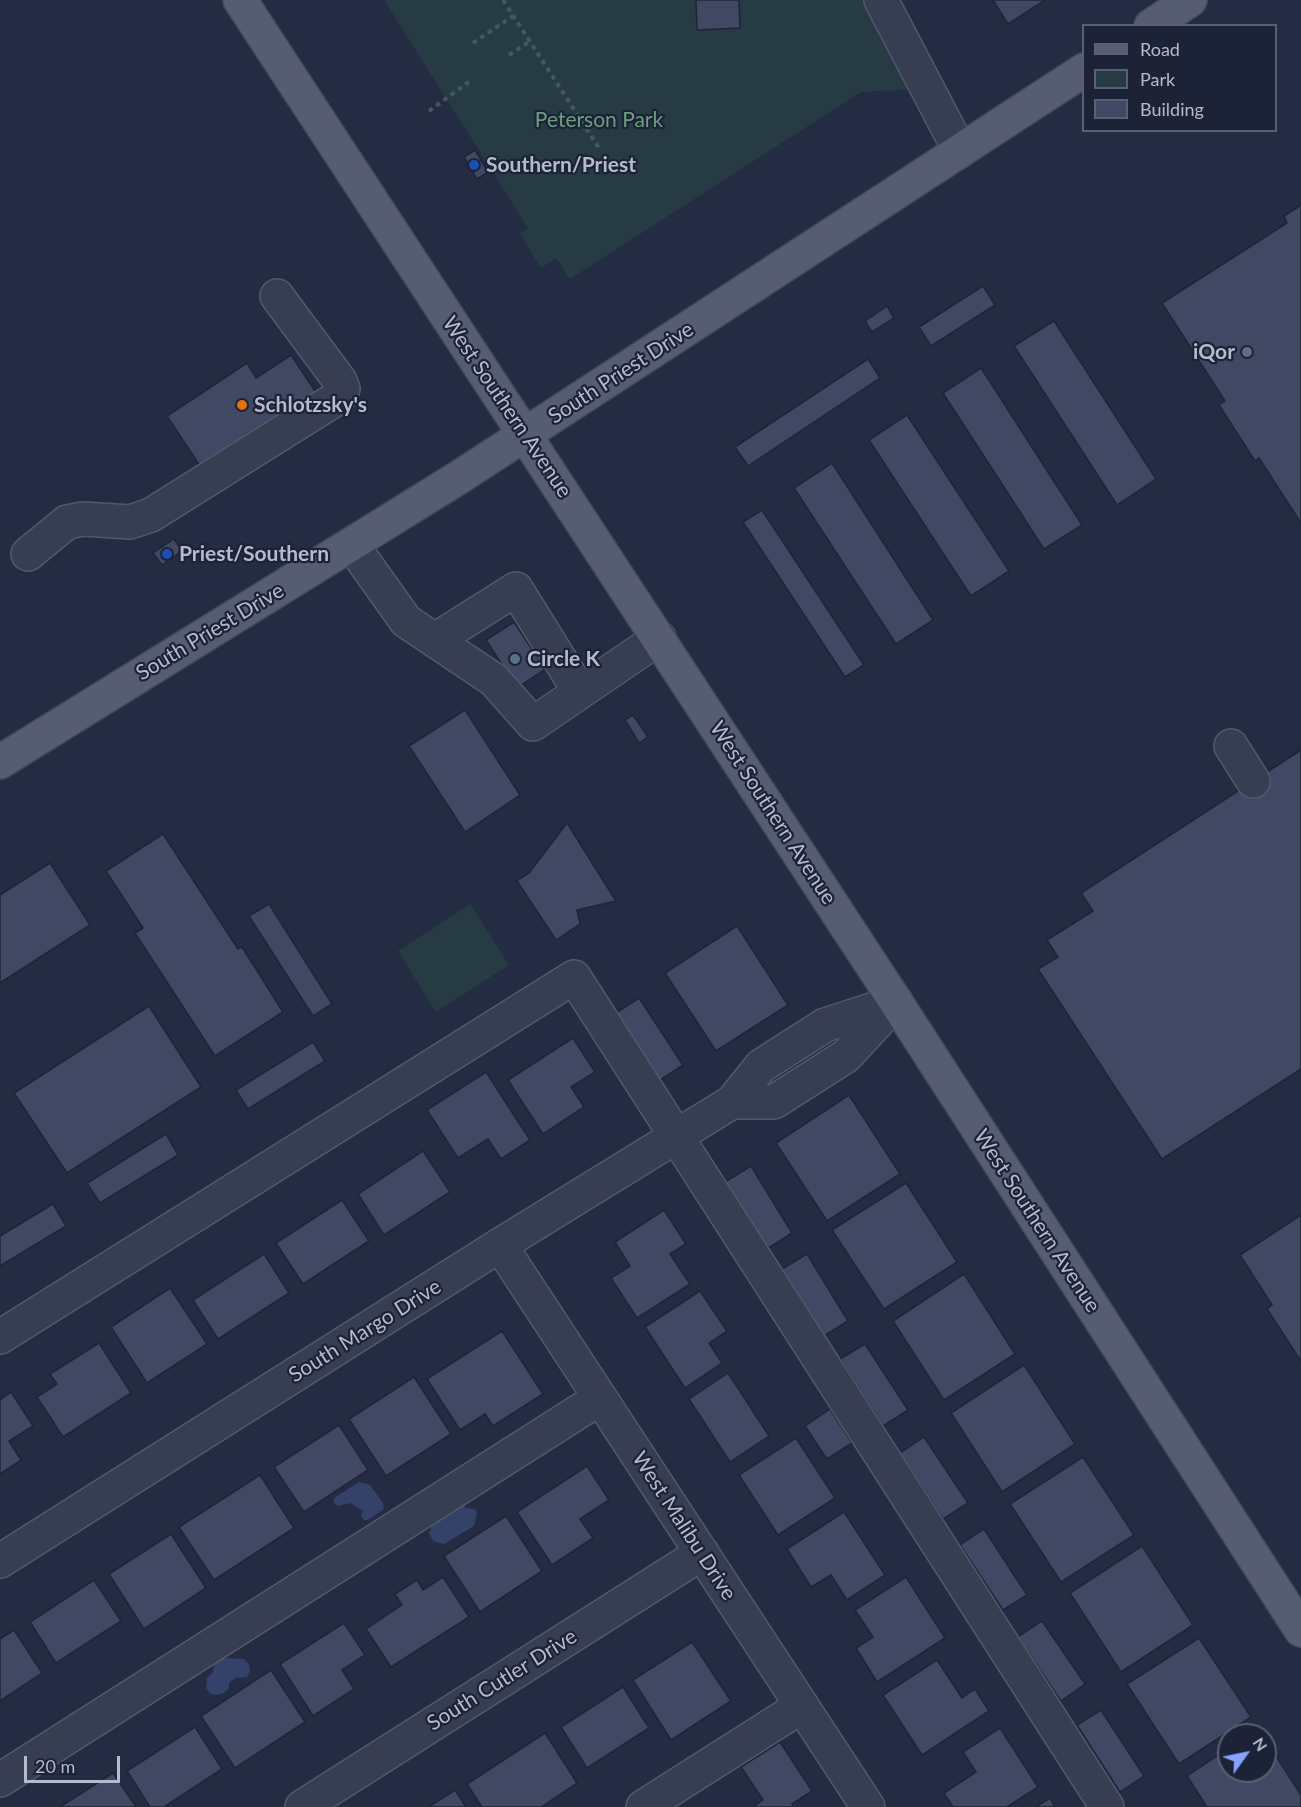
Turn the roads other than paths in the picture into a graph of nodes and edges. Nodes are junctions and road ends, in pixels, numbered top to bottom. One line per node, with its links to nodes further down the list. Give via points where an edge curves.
1 (240, 0): 6 (main road, West Southern Avenue)
2 (880, 0): 4 (street)
3 (1082, 71): 4 (main road, South Priest Drive)
4 (960, 152): 6 (main road, South Priest Drive)
5 (277, 296): 8 (street, via 340,381 343,389 339,397 152,515 130,522 67,522)
6 (525, 435): 7 (main road, South Priest Drive); 9 (main road, West Southern Avenue)
7 (352, 545): 10 (street, via 406,621); 13 (main road, South Priest Drive)
8 (27, 554)
9 (659, 638): 11 (street); 15 (main road, West Southern Avenue)
10 (435, 640): 11 (street, via 494,680 533,724); 11 (street, via 516,589)
11 (580, 692)
12 (1231, 746): 14 (street)
13 (0, 762)
14 (1253, 781)
15 (896, 1002): 16 (street, South Margo Drive, via 825,1025 760,1066 732,1102); 22 (main road, West Southern Avenue)
16 (677, 1136): 17 (street, South Margo Drive); 18 (street, via 574,977); 28 (street)
17 (500, 1245): 19 (street, West Malibu Drive); 21 (street, South Margo Drive)
18 (0, 1337)
19 (600, 1398): 20 (street, West Malibu Drive); 24 (street)
20 (702, 1553): 23 (street, West Malibu Drive); 25 (street, South Cutler Drive)
21 (0, 1562)
22 (1301, 1630)
23 (802, 1706): 26 (street); 27 (street, West Malibu Drive)
24 (0, 1780)
25 (302, 1807)
26 (643, 1807)
27 (868, 1807)
28 (1107, 1807)

